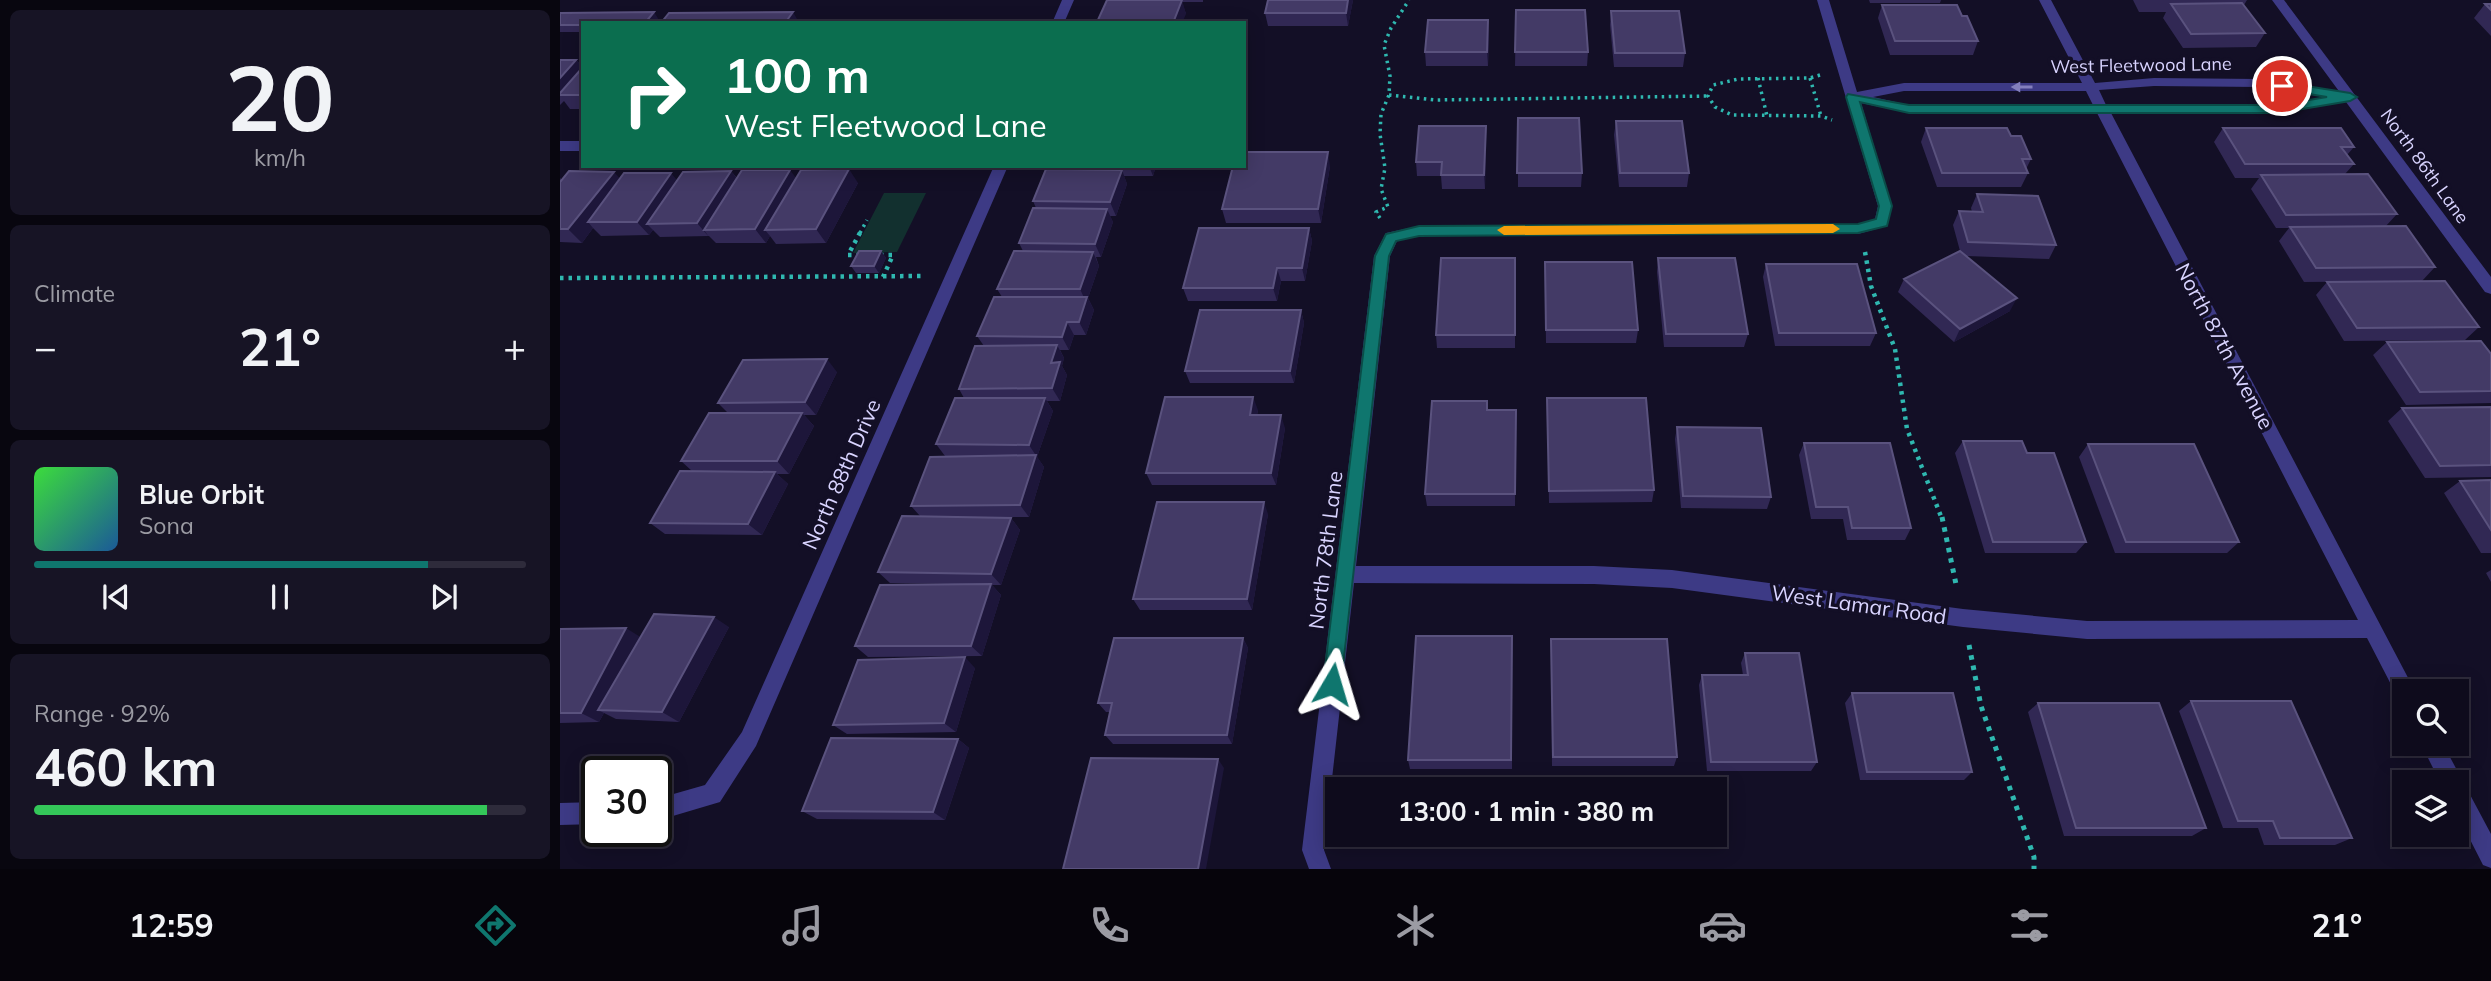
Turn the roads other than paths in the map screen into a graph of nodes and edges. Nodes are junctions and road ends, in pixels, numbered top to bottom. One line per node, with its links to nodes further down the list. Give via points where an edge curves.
1 (1068, 0): 5 (street)
2 (1823, 0): 8 (street)
3 (2045, 0): 7 (street, North 87th Avenue)
4 (2278, 0): 9 (street, North 86th Lane)
5 (1059, 21)
6 (2227, 82): 7 (street, West Fleetwood Lane); 9 (street, West Fleetwood Lane); 11 (street)
7 (2091, 87): 8 (street, West Fleetwood Lane, one-way to 8, via 1904,87); 10 (street, North 87th Avenue)
8 (1852, 97): 10 (street, via 1909,109); 16 (street, North 78th Lane, via 1885,206 1882,222 1858,229 1419,231 1391,237 1382,256)
9 (2350, 97): 11 (street, via 2279,109); 15 (street, North 86th Lane)
10 (2102, 109): 11 (street); 17 (street, North 87th Avenue)
11 (2244, 109)
12 (560, 146): 13 (street)
13 (581, 146)
14 (1000, 168): 19 (street, North 88th Drive, via 749,740 712,794)
15 (2491, 288)
16 (1345, 574): 17 (street, West Lamar Road, via 1672,579 2087,631); 24 (street, North 78th Lane, via 1313,850)
17 (2372, 629): 18 (street, North 87th Avenue)
18 (2399, 679)
19 (672, 805)
20 (581, 813): 21 (street)
21 (560, 814)
22 (2469, 814): 23 (street)
23 (2491, 857)
24 (1320, 869)

